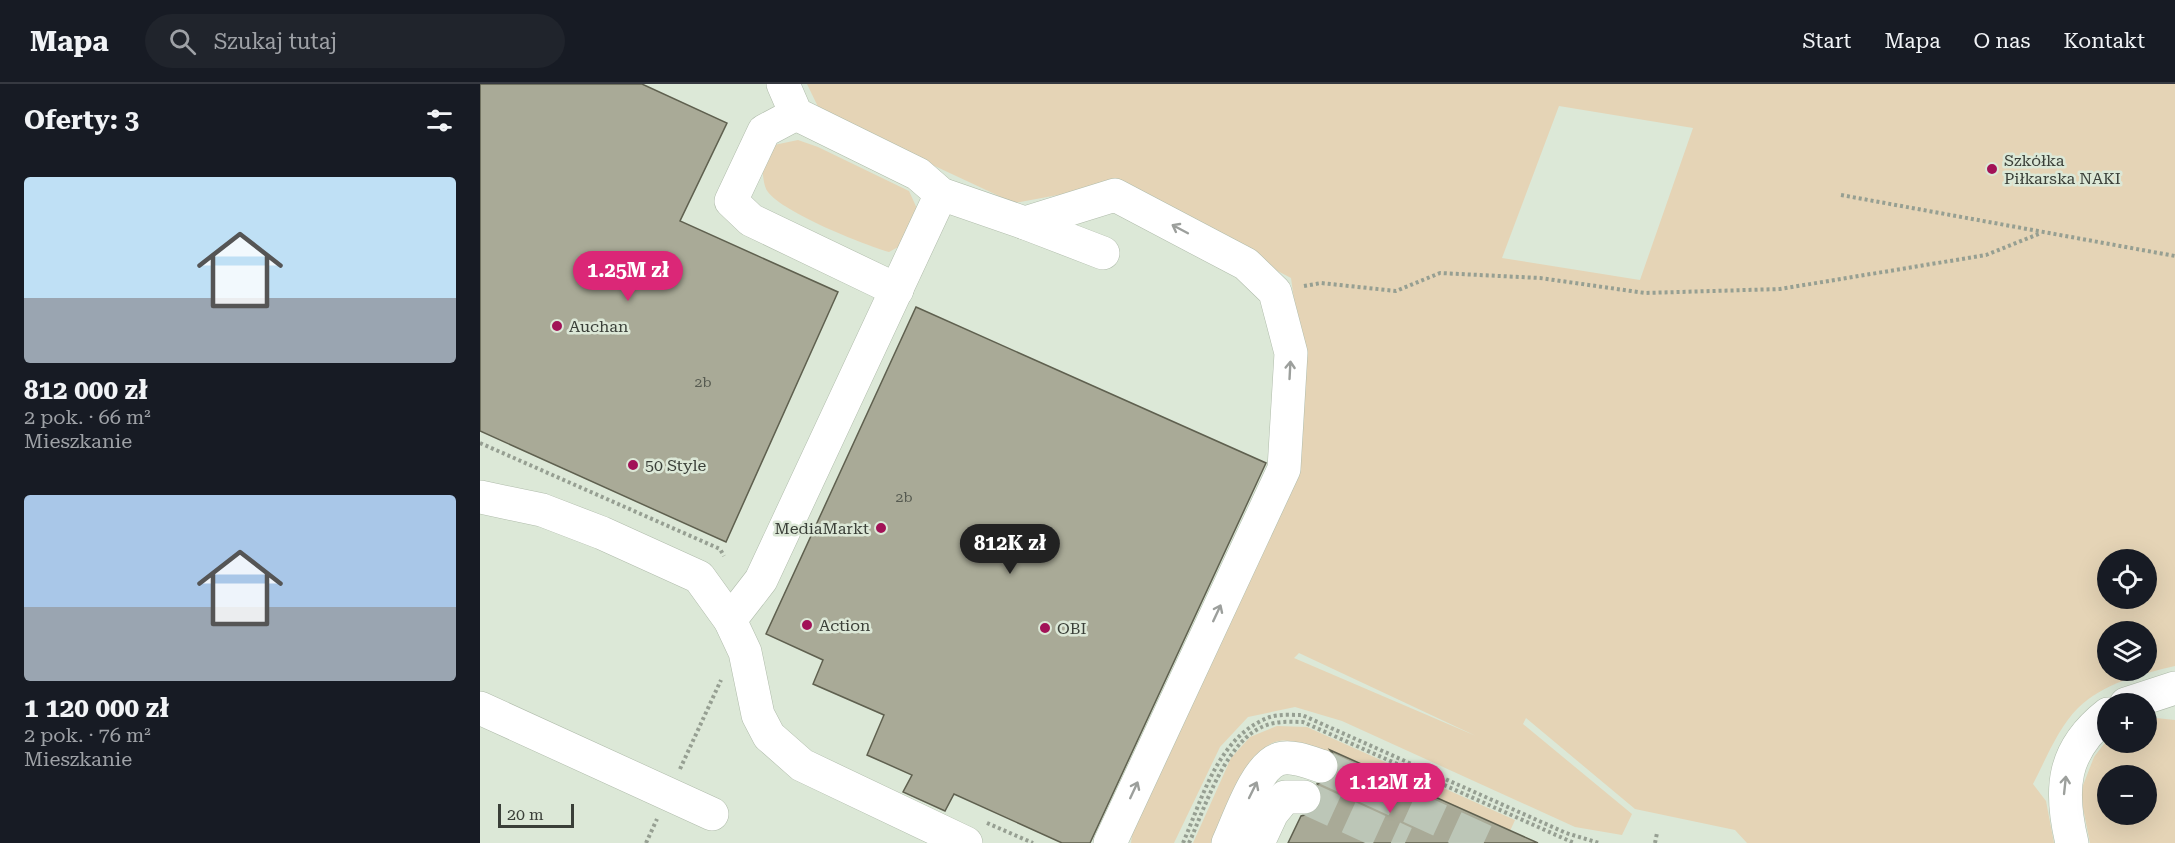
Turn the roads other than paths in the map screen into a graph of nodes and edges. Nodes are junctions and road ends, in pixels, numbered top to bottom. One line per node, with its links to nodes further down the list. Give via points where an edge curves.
1 (783, 84): 2 (lane)
2 (796, 114): 3 (lane, via 918,174); 6 (lane, via 764,131 731,201 751,220)
3 (941, 194): 4 (lane); 6 (lane)
4 (1025, 223): 5 (lane); 15 (lane, one-way to 4, via 1284,469 1275,414 1291,353 1275,292 1246,264 1115,195)
5 (1103, 253)
6 (907, 288): 8 (lane, via 760,580)
7 (480, 497): 8 (lane, via 542,510 699,577)
8 (730, 620): 14 (lane, via 745,652 758,715 769,736 802,765)
9 (480, 708): 13 (lane)
10 (2097, 723): 18 (lane, one-way to 10, via 2064,794 2069,765 2087,732)
11 (1321, 766): 16 (lane, one-way to 11, via 1265,768 1279,758 1301,759)
12 (1304, 796): 17 (lane, via 1285,797 1272,813)
13 (711, 814)
14 (966, 843)
15 (1110, 843)
16 (1228, 843)
17 (1258, 843)
18 (2072, 843)

